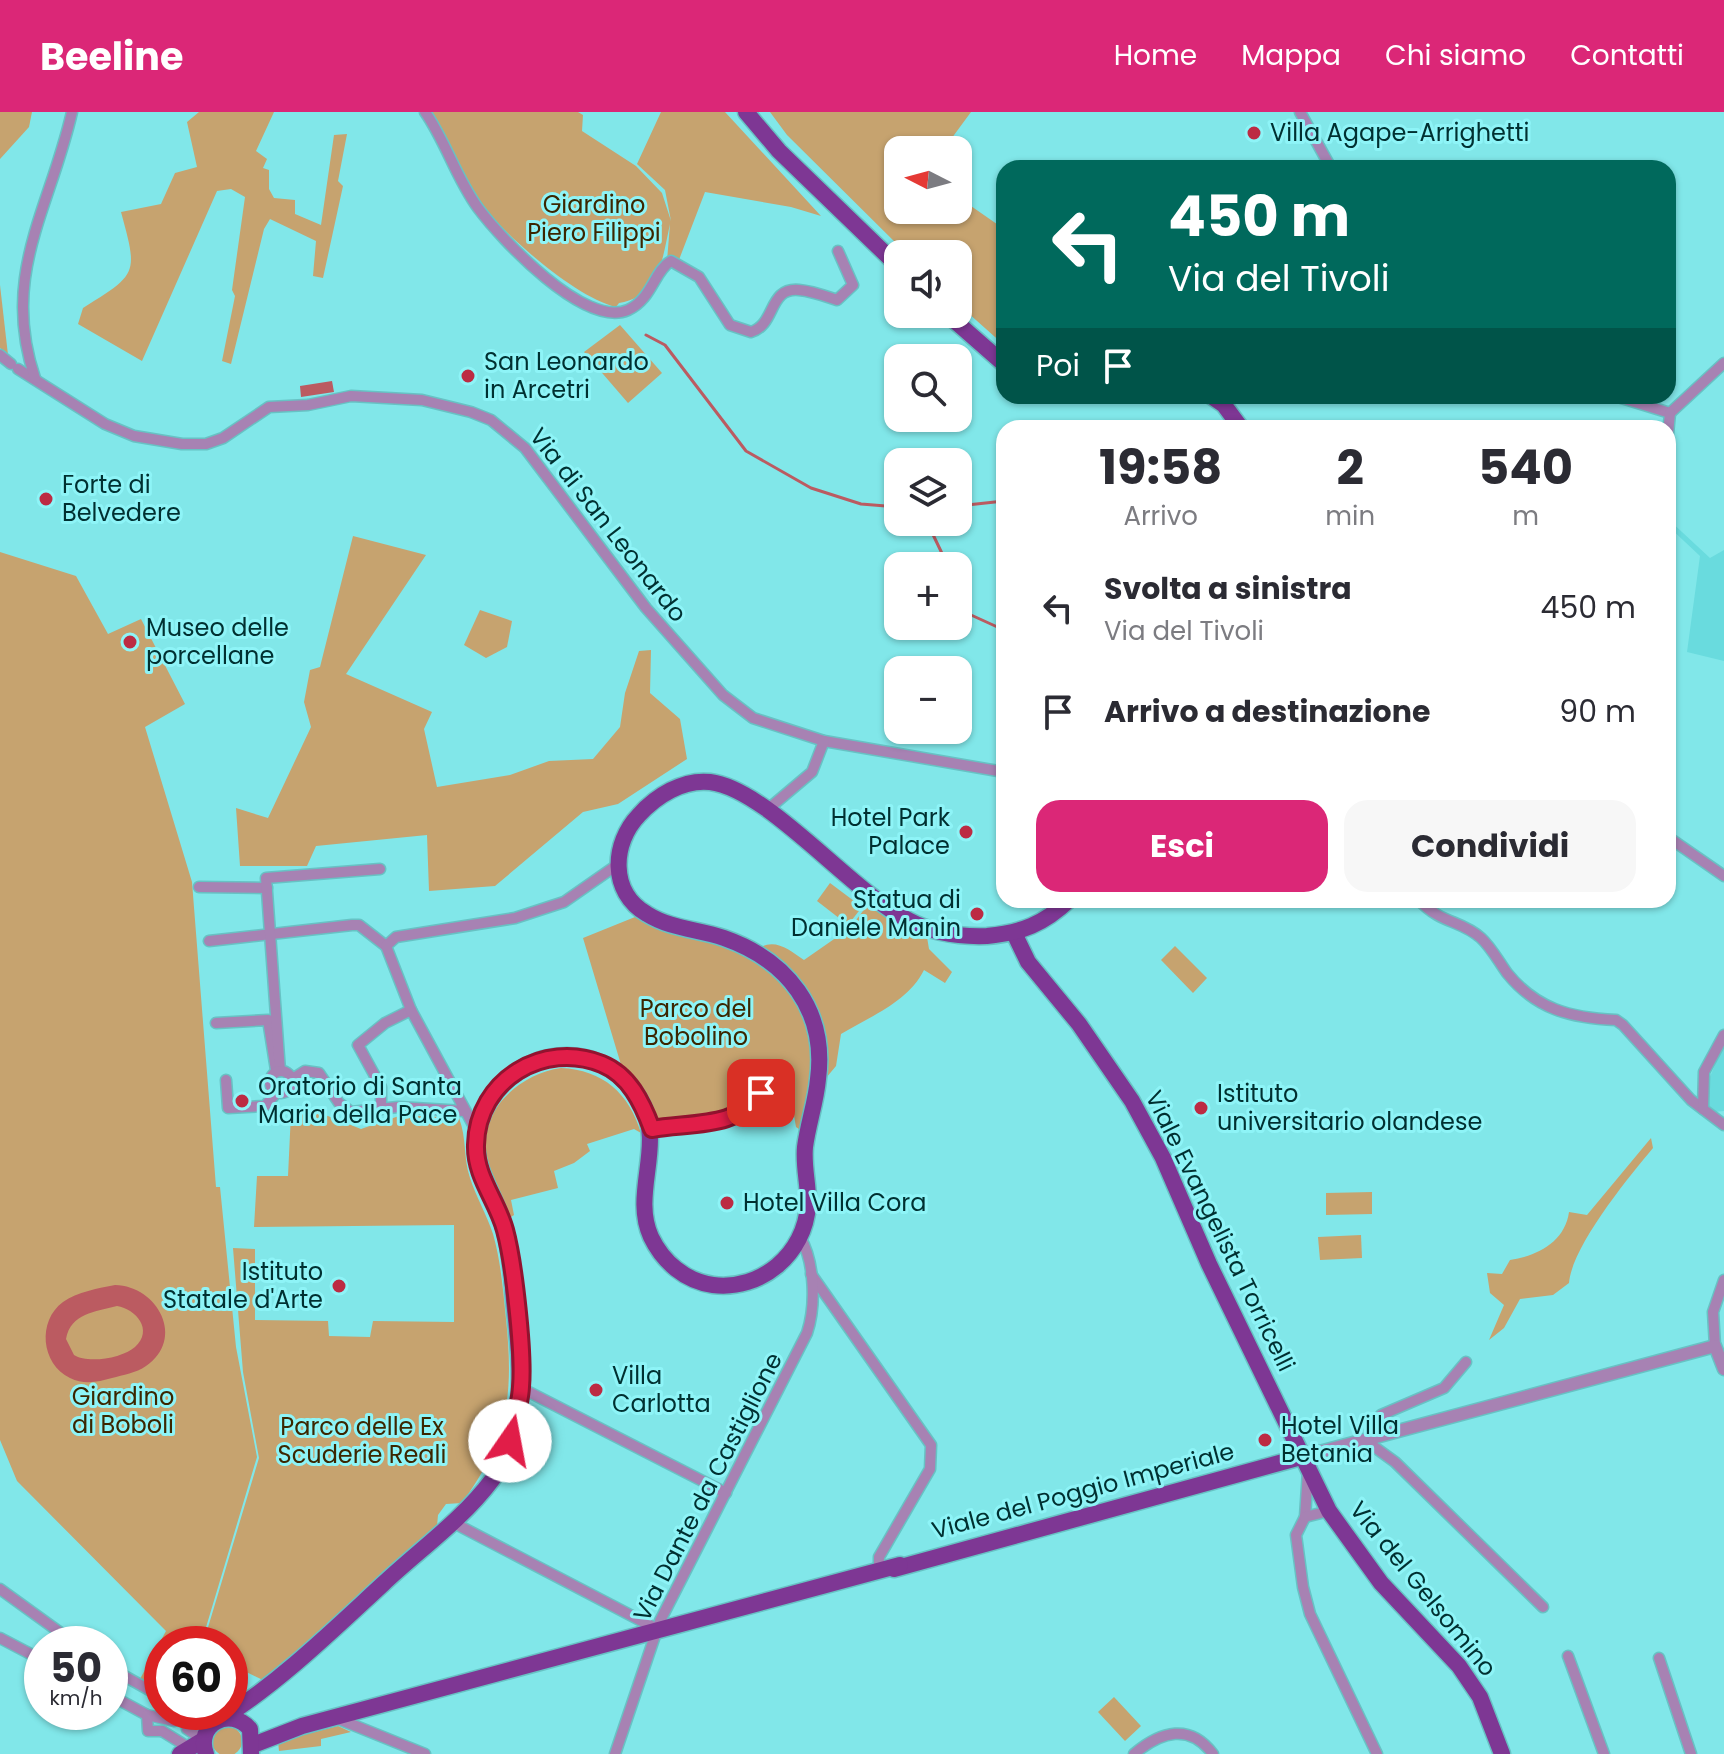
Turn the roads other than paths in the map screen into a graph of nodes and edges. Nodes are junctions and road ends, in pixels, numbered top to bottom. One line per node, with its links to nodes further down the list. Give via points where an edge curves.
1 (72, 112): 12 (street, via 13,276 16,331)
2 (425, 112): 6 (street, via 468,192 505,239 574,299 610,311 633,307 671,261 699,277 730,325 751,332 765,324 783,293 799,290 837,300 847,293 853,285)
3 (746, 112): 7 (main road)
4 (1300, 112): 5 (street)
5 (1327, 160)
6 (838, 251)
7 (884, 252)
8 (963, 328): 10 (main road)
9 (0, 355): 12 (street, Via di San Leonardo)
10 (996, 357)
11 (1724, 363): 15 (street)
12 (35, 378): 18 (street, Via di San Leonardo, via 105,424 134,436 182,444 223,438 269,407 351,396 422,400 491,420 525,448 616,572 723,695 753,718)
13 (1223, 404): 16 (main road)
14 (1641, 404): 15 (street)
15 (1670, 413): 17 (street)
16 (1235, 420)
17 (1670, 420)
18 (824, 741): 19 (street, Via di San Leonardo); 20 (street, via 812,772)
19 (996, 771)
20 (767, 810): 22 (main road, via 725,785 689,782 637,816 624,833); 30 (main road, via 890,909 938,932)
21 (1676, 843): 24 (street)
22 (617, 865): 32 (street, via 555,905 504,921 396,937); 47 (main road, via 628,897 648,915 745,948 787,975 801,991 815,1032 819,1075 806,1144 808,1210)
23 (380, 869): 26 (street, via 266,878)
24 (1724, 876)
25 (199, 887): 26 (street)
26 (267, 888): 29 (street)
27 (1059, 908): 30 (main road, via 1036,926)
28 (1426, 908): 42 (street, via 1484,940 1535,1002 1565,1014 1623,1025)
29 (271, 933): 31 (street); 32 (street, via 359,925); 36 (street)
30 (1014, 933): 57 (main road, Viale Evangelista Torricelli, via 1025,957 1132,1101)
31 (209, 941)
32 (386, 946): 33 (street)
33 (411, 1010): 41 (street, via 358,1045 381,1087); 43 (street)
34 (216, 1023): 36 (street, via 268,1020)
35 (1724, 1035): 42 (street, via 1704,1072)
36 (278, 1072): 38 (street); 39 (street, via 270,1083)
37 (226, 1080): 39 (street, via 228,1108 265,1106)
38 (291, 1080): 39 (street, via 289,1089); 41 (street, via 314,1070 346,1111)
39 (277, 1092)
40 (761, 1093): 45 (street, via 749,1108 729,1118)
41 (381, 1109): 43 (street)
42 (1703, 1109): 44 (street)
43 (464, 1111): 46 (street)
44 (1721, 1119)
45 (652, 1129): 46 (main road, via 643,1106 618,1072 563,1056 533,1061 506,1079 485,1109); 47 (main road, via 645,1217 652,1240 684,1276 703,1283 744,1283 779,1265)
46 (477, 1132): 53 (main road, via 477,1162 507,1240)
47 (800, 1237): 48 (street, Via Dante da Castiglione)
48 (810, 1272): 58 (street, Via Dante da Castiglione, via 807,1333); 62 (street, via 931,1445 930,1469 879,1557)
49 (1724, 1280): 50 (street, via 1713,1312)
50 (1715, 1346): 52 (street); 54 (street, Viale del Poggio Imperiale)
51 (1466, 1362): 55 (street, via 1444,1388 1381,1415)
52 (1724, 1369)
53 (521, 1388): 58 (street); 61 (main road, via 510,1441 496,1474)
54 (1385, 1434): 55 (street, Viale del Poggio Imperiale); 56 (street)
55 (1371, 1438): 56 (street, via 1373,1446); 57 (street, Viale del Poggio Imperiale)
56 (1395, 1462): 64 (street)
57 (1304, 1464): 59 (main road, Via del Gelsomino); 60 (street); 62 (main road, Viale del Poggio Imperiale)
58 (726, 1493): 66 (street, Via Dante da Castiglione)
59 (1329, 1511): 60 (street); 86 (main road, Via del Gelsomino, via 1381,1583 1459,1666 1480,1697)
60 (1305, 1517): 85 (street, via 1296,1541 1310,1614)
61 (452, 1522): 66 (street); 71 (main road)
62 (889, 1568): 66 (main road, Viale del Poggio Imperiale)
63 (0, 1589): 65 (street)
64 (1543, 1607)
65 (51, 1626)
66 (671, 1626): 73 (main road, Viale del Poggio Imperiale); 82 (street, Via Dante da Castiglione)
67 (0, 1638): 68 (street)
68 (24, 1651)
69 (1568, 1656): 87 (street)
70 (1659, 1658): 88 (street)
71 (274, 1682): 72 (main road); 79 (main road)
72 (248, 1700)
73 (334, 1717): 79 (main road, Viale del Poggio Imperiale); 81 (street)
74 (150, 1730): 78 (street)
75 (187, 1730): 80 (street)
76 (207, 1730): 80 (main road)
77 (237, 1730): 79 (main road, Viale del Poggio Imperiale)
78 (156, 1732): 80 (street)
79 (255, 1743)
80 (194, 1750)
81 (425, 1754)
82 (615, 1754)
83 (1134, 1754): 84 (street, via 1173,1731 1199,1738)
84 (1213, 1754)
85 (1377, 1754)
86 (1502, 1754)
87 (1604, 1754)
88 (1691, 1754)

